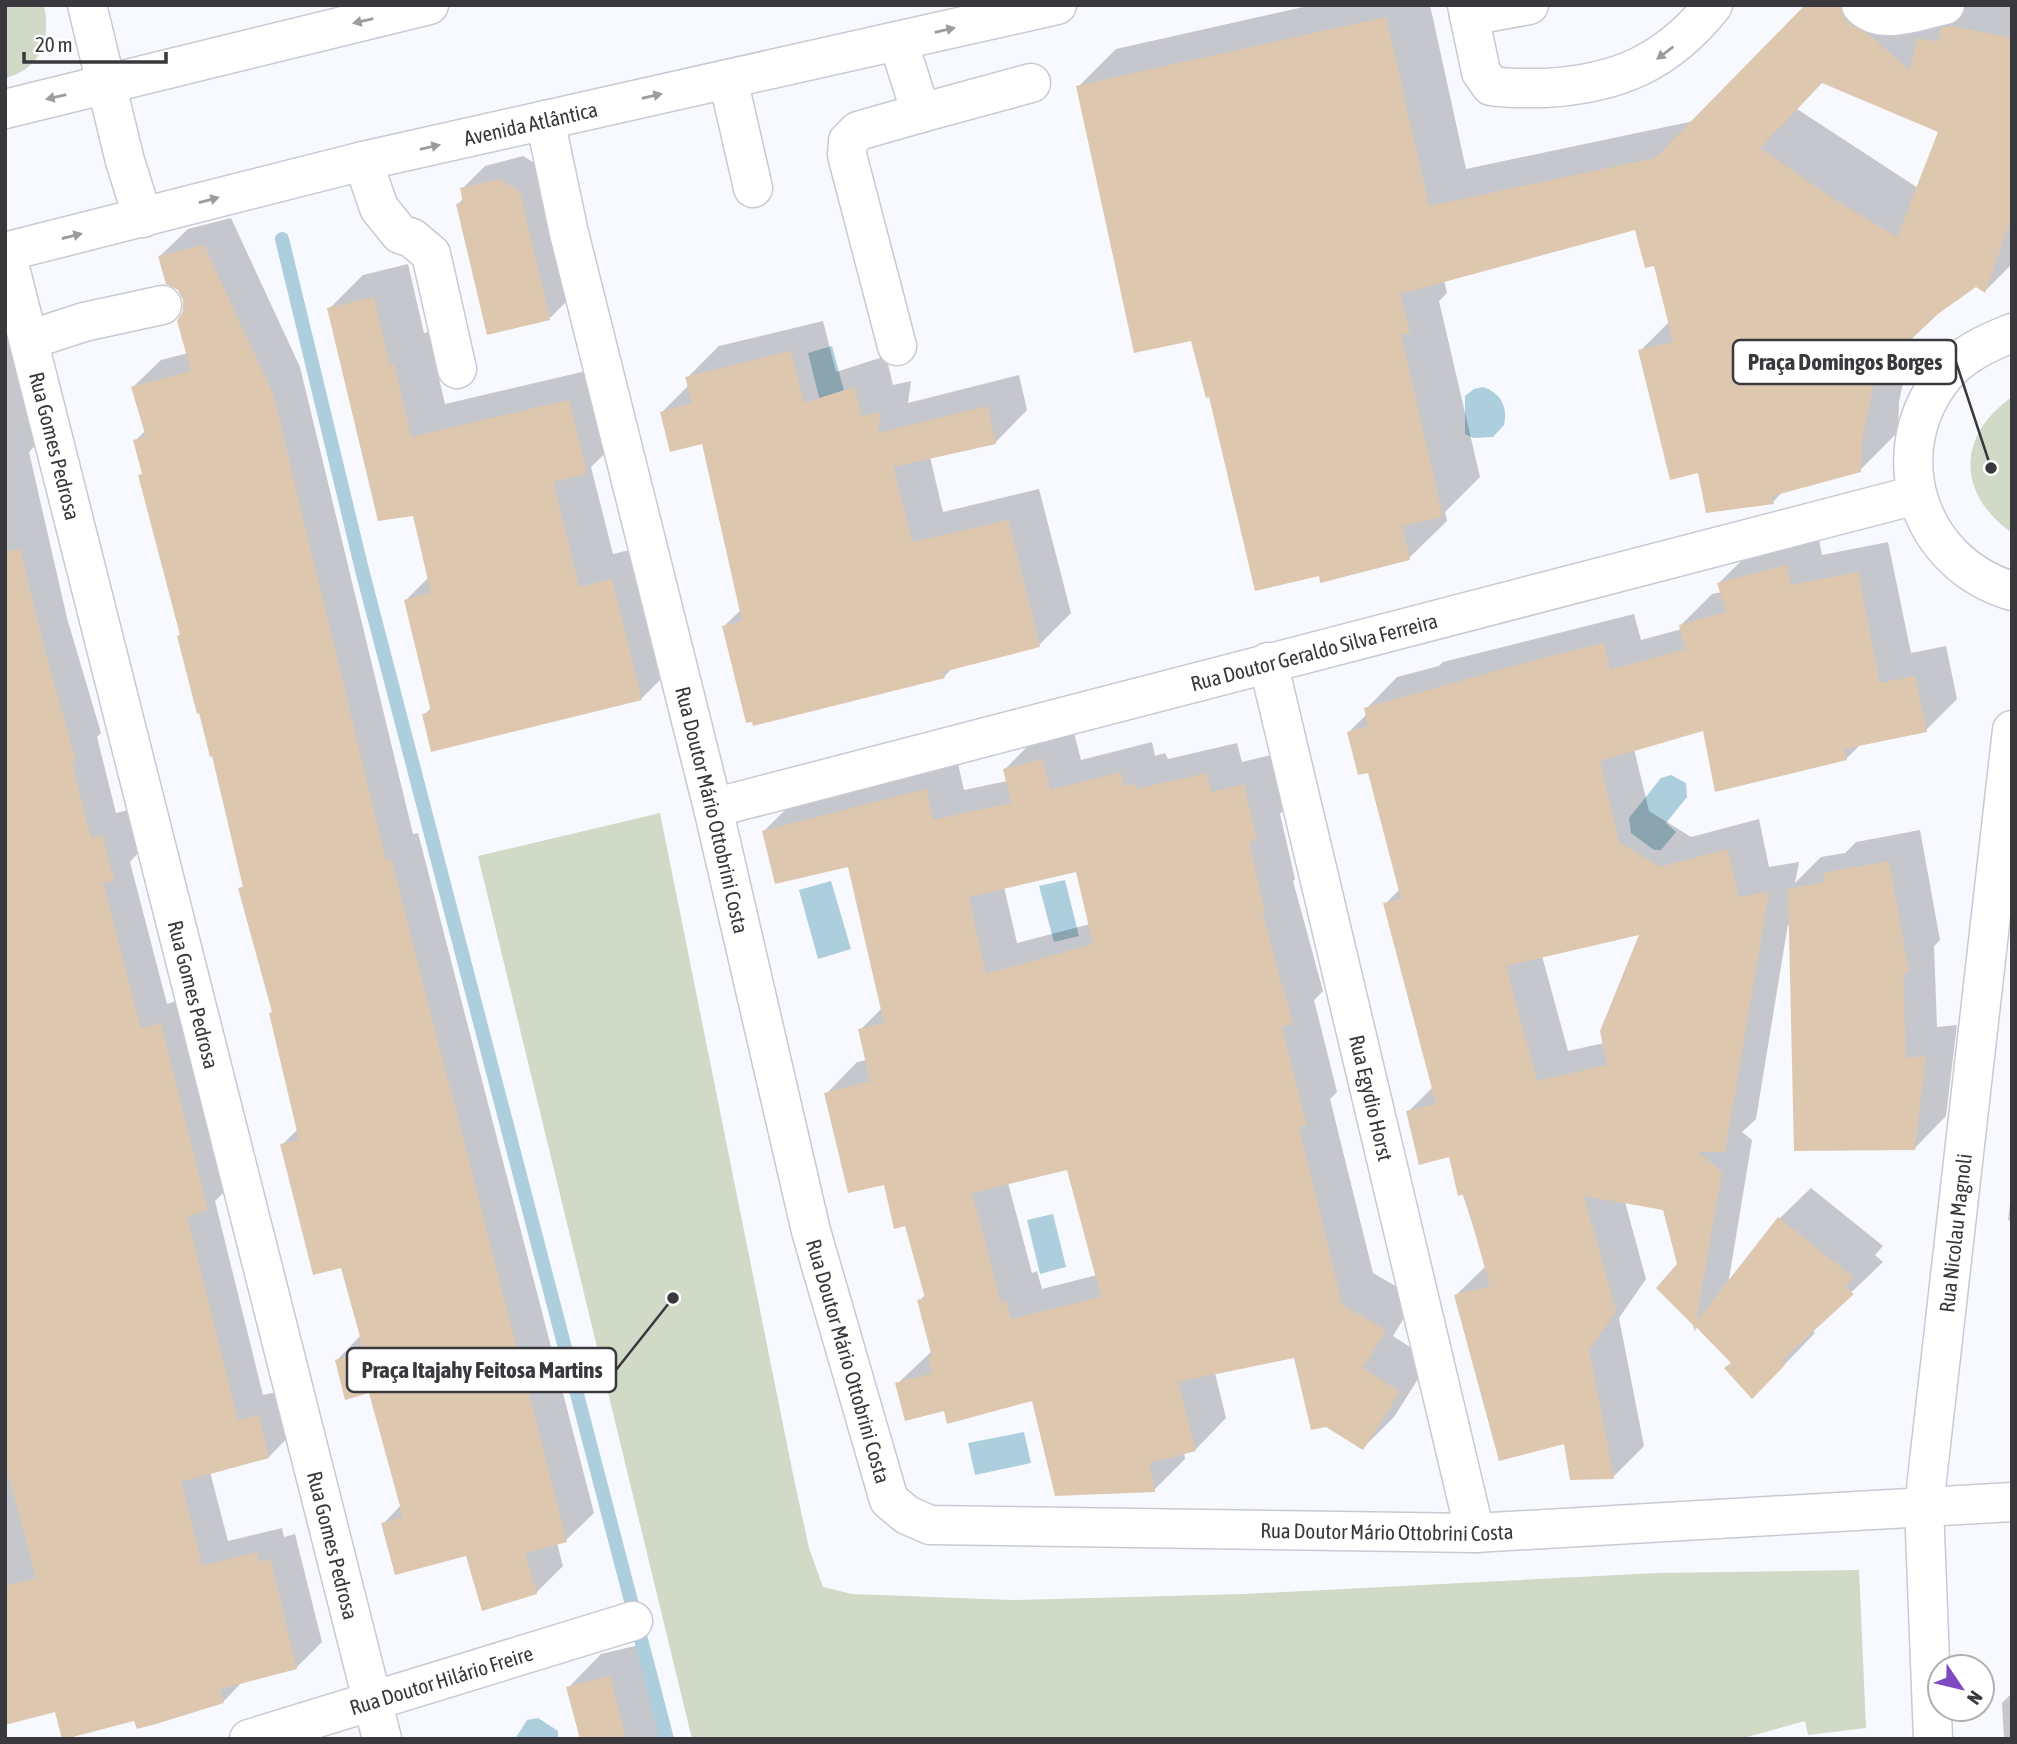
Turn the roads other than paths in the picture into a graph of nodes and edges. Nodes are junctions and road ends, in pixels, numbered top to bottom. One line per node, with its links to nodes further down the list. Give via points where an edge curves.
1 (87, 5): 12 (street)
2 (429, 5): 12 (street, one-way to 12)
3 (1056, 5): 9 (street, Avenida Atlântica, one-way to 3)
4 (1529, 5): 8 (street)
5 (1713, 5): 8 (street, one-way to 8, via 1691,33 1652,62 1586,86 1521,89 1491,86 1480,72)
6 (1861, 5): 7 (street, via 1867,13 1881,17)
7 (1945, 5)
8 (1468, 10)
9 (898, 41): 10 (street, Avenida Atlântica); 14 (street)
10 (728, 79): 15 (street, Avenida Atlântica, one-way to 10); 17 (street)
11 (1031, 83): 14 (street)
12 (107, 85): 13 (street, one-way to 13); 18 (street)
13 (5, 109)
14 (921, 113): 23 (street, via 858,131 848,141 847,155)
15 (545, 120): 16 (street, Avenida Atlântica, one-way to 15); 29 (street, Rua Doutor Mário Ottobrini Costa)
16 (363, 161): 18 (street, Avenida Atlântica, one-way to 16); 24 (street, via 379,208 400,234 431,254)
17 (753, 188)
18 (143, 218): 19 (street, Avenida Atlântica, one-way to 18)
19 (6, 252): 22 (street, Rua Gomes Pedrosa)
20 (162, 305): 22 (street)
21 (2012, 333): 25 (street, via 1978,347 1945,374 1922,411 1912,453)
22 (29, 340): 34 (street, Rua Gomes Pedrosa)
23 (897, 346)
24 (457, 369)
25 (1916, 495): 26 (street, via 1931,532 1956,562 1988,584); 27 (street, Rua Doutor Geraldo Silva Ferreira)
26 (2012, 591)
27 (1268, 662): 29 (street, Rua Doutor Geraldo Silva Ferreira); 32 (street, Rua Egydio Horst)
28 (2012, 730): 31 (street, Rua Nicolau Magnoli)
29 (713, 808): 32 (street, Rua Doutor Mário Ottobrini Costa, via 811,1230 889,1500 930,1525)
30 (2012, 1502): 31 (street, Rua Doutor Mário Ottobrini Costa)
31 (1924, 1506): 32 (street, Rua Doutor Mário Ottobrini Costa); 36 (street, Rua Nicolau Magnoli)
32 (1475, 1533)
33 (633, 1622): 34 (street, Rua Doutor Hilário Freire)
34 (378, 1721): 35 (street, Rua Doutor Hilário Freire)
35 (249, 1739)
36 (1933, 1739)

